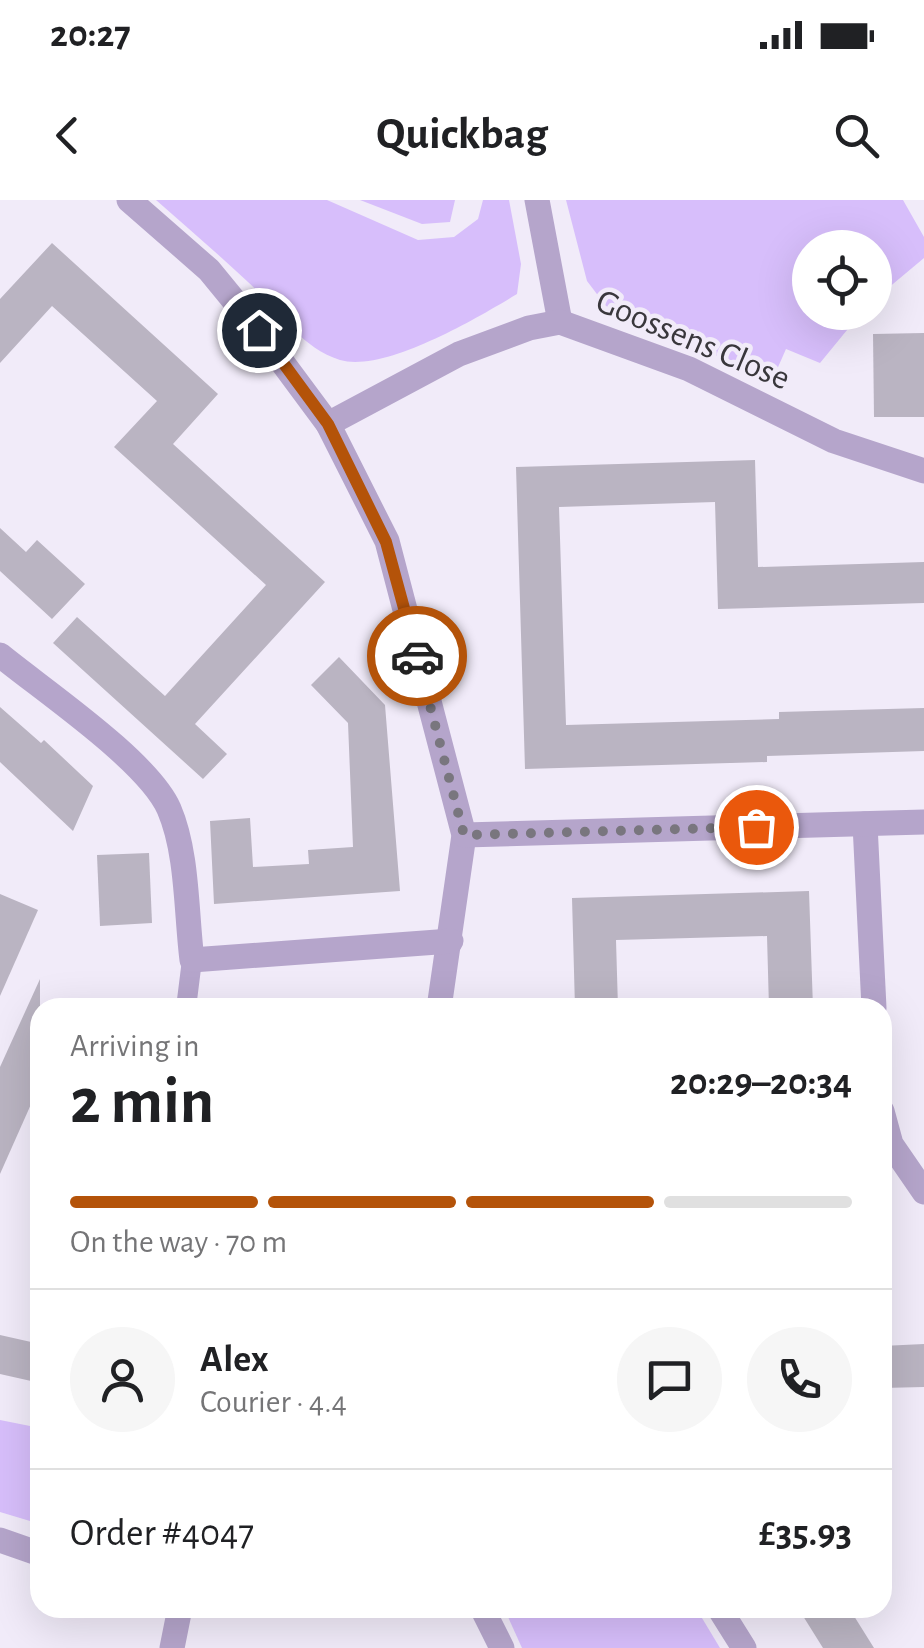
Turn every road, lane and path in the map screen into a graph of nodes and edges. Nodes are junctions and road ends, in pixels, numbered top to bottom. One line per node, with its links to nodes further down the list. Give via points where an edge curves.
1 (129, 200): 4 (street, via 210,270)
2 (537, 200): 3 (street)
3 (560, 322): 4 (street, Goossens Close, via 459,354); 5 (street, Goossens Close, via 689,370 834,441)
4 (328, 424): 9 (street, via 386,542)
5 (924, 471)
6 (0, 655): 11 (street, via 122,754 164,798 176,834)
7 (924, 822): 8 (street)
8 (865, 824): 9 (street); 14 (street)
9 (464, 835): 10 (street)
10 (451, 942): 11 (street); 13 (street)
11 (192, 960): 12 (lane)
12 (187, 998)
13 (441, 998)
14 (874, 998)
15 (892, 1145): 16 (street)
16 (924, 1192)
17 (0, 1540): 18 (street)
18 (30, 1550)
19 (178, 1618): 22 (street)
20 (487, 1618): 23 (street)
21 (725, 1618): 24 (street)
22 (172, 1648)
23 (502, 1648)
24 (744, 1648)

